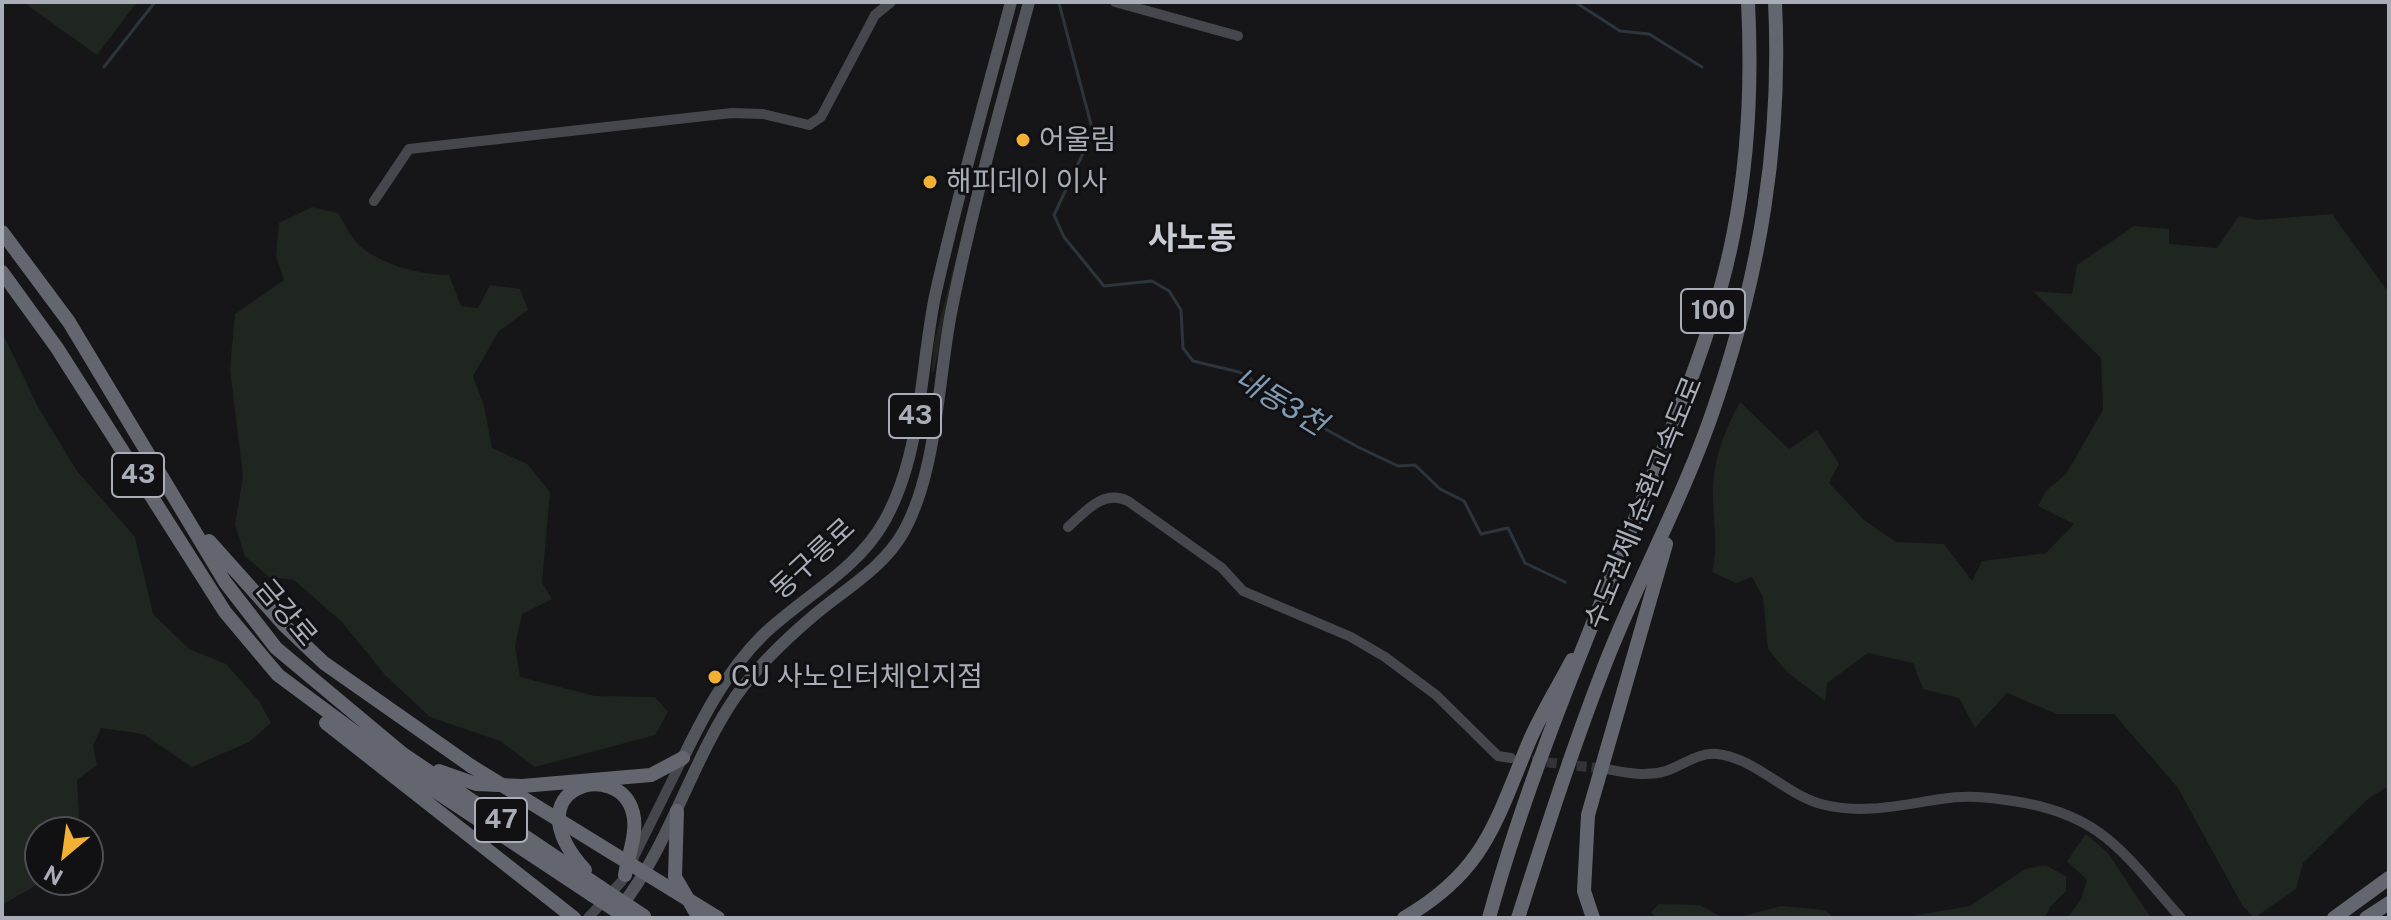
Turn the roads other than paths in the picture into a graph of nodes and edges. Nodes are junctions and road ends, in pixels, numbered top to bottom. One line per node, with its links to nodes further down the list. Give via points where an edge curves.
1 (891, 2): 8 (street, via 875,15 821,117 809,125 732,113 409,149)
2 (1011, 2): 17 (main road, 동구릉로 / 43, via 936,296 900,489 864,550 763,635 737,665)
3 (1115, 2): 7 (street)
4 (1748, 2): 14 (highway, 수도권제1순환고속도로 / 100, via 1750,101 1733,238 1695,365)
5 (1775, 2): 11 (highway, 수도권제1순환고속도로 / 100, via 1778,66 1760,248 1715,407)
6 (1031, 4): 20 (main road, 동구릉로 / 43, via 965,250 927,459 903,532 880,561 782,645 736,697)
7 (1238, 36)
8 (374, 201)
9 (2, 232): 12 (highway, 금강로 / 43, via 69,322)
10 (2, 272): 15 (highway, 금강로 / 43, via 57,348 225,612)
11 (1682, 490): 34 (highway, 수도권제1순환고속도로 / 100, via 1605,664); 35 (highway, via 1590,802 1583,874)
12 (175, 497): 16 (highway, 금강로 / 43, via 225,582 276,648); 31 (highway, bridge, via 232,569 324,663 471,766)
13 (1068, 527): 18 (street, via 1105,497 1128,501 1222,568 1243,591 1385,657 1436,695 1498,756)
14 (1602, 602): 32 (highway, via 1531,738 1491,834 1453,885); 33 (highway, 수도권제1순환고속도로 / 100, via 1517,826)
15 (278, 675): 23 (highway, 금강로 / 43, via 429,787); 25 (highway, via 330,727)
16 (403, 754): 17 (highway, 43, via 476,784 522,786 651,775); 23 (highway, 금강로 / 47)
17 (683, 758): 21 (street, 동구릉로)
18 (1511, 758)
19 (1606, 769): 36 (street, via 1644,775 1718,754 1819,804 1864,810 1971,795 2048,805 2102,832)
20 (677, 811): 27 (main road, 동구릉로 / 43); 30 (highway, via 675,877)
21 (625, 875): 23 (highway, via 635,824 630,804 609,787 579,787 562,803 558,830); 29 (street, 동구릉로)
22 (2389, 876): 37 (highway)
23 (596, 891): 27 (highway, 금강로 / 47, bridge); 28 (highway, 금강로 / 47, bridge)
24 (2389, 904): 26 (highway)
25 (570, 915)
26 (2369, 916)
27 (616, 917)
28 (645, 917)
29 (588, 918)
30 (699, 918)
31 (718, 918)
32 (1404, 918)
33 (1489, 918)
34 (1518, 918)
35 (1593, 918)
36 (2181, 918)
37 (2334, 918)

